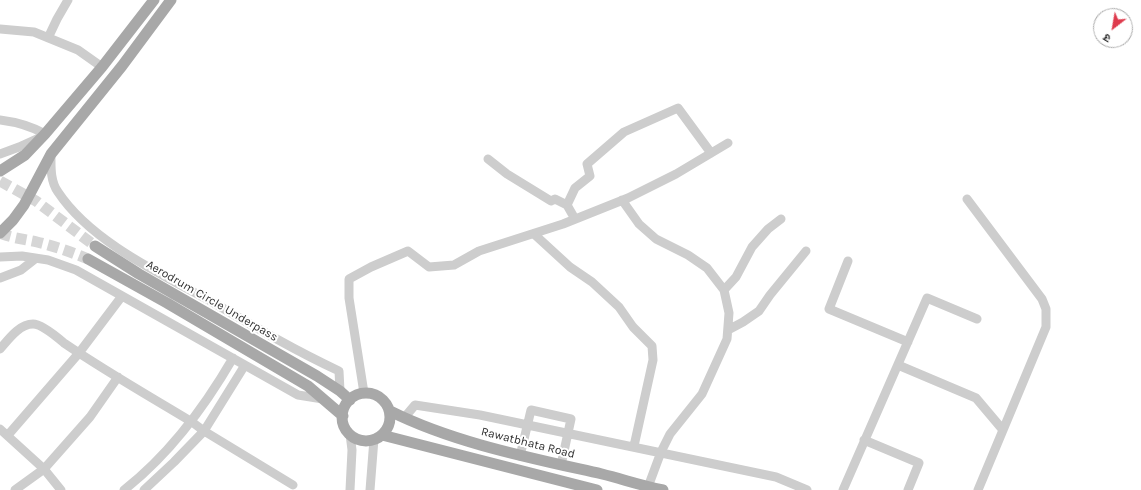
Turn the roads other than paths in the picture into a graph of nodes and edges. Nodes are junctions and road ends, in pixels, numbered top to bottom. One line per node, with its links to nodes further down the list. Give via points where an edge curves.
1 (68, 0): 5 (street)
2 (154, 0): 6 (main road)
3 (171, 0): 12 (main road)
4 (0, 29): 5 (street, via 34,32)
5 (48, 38): 6 (street, via 78,50)
6 (102, 67): 8 (main road)
7 (0, 120): 8 (street, via 34,128)
8 (45, 134): 11 (street, via 19,148); 14 (main road, via 25,155)
9 (728, 143): 10 (street)
10 (712, 153): 16 (street); 17 (street, via 678,108 624,132 587,164 590,176 575,188)
11 (0, 154)
12 (51, 154): 20 (main road, via 24,205); 40 (street, via 51,174 57,190 73,211 96,233 133,258 339,371)
13 (488, 159): 17 (street, via 551,201 555,199)
14 (0, 171)
15 (966, 199): 50 (street, via 1042,299 1046,309 1046,328)
16 (622, 200): 18 (street); 29 (street, via 639,224 650,234 707,268)
17 (567, 205): 18 (street)
18 (575, 219): 21 (street)
19 (781, 219): 29 (street, via 752,247 736,277)
20 (0, 233)
21 (534, 234): 41 (street, via 479,250 454,265 429,266 408,251 349,279 349,298); 57 (street, via 619,307 633,327 652,346 653,360)
22 (95, 246): 40 (main road, Aerodrum Circle Underpass)
23 (806, 251): 32 (street, via 759,311)
24 (0, 257): 25 (street, via 22,256)
25 (35, 259): 28 (street, via 21,270); 30 (street, via 48,260 76,270)
26 (88, 259): 42 (main road, Aerodrum Circle Underpass, via 308,386)
27 (848, 261): 33 (street, via 829,309)
28 (0, 278)
29 (724, 290): 32 (street, via 729,314)
30 (122, 296): 35 (street); 36 (street)
31 (977, 319): 33 (street, via 927,298)
32 (728, 330): 58 (street, via 727,339 702,394 670,434)
33 (908, 342): 38 (street)
34 (0, 349): 35 (street, via 21,327 35,324)
35 (79, 353): 39 (street); 54 (street)
36 (234, 358): 37 (street); 47 (street)
37 (245, 365): 42 (street, via 298,395); 51 (street)
38 (898, 365): 50 (street, via 976,398); 56 (street)
39 (118, 377): 47 (street); 61 (street, via 90,417)
40 (340, 391): 43 (main road, Aerodrum Circle Underpass)
41 (364, 393): 43 (main road); 44 (main road, via 380,397)
42 (323, 399): 45 (main road, Aerodrum Circle Underpass)
43 (350, 400): 45 (main road)
44 (390, 411): 46 (main road, Rawatbhata Road); 55 (main road, via 390,422)
45 (343, 416): 53 (main road, via 345,428)
46 (404, 418): 48 (street, via 415,405); 59 (main road, Rawatbhata Road, via 432,430)
47 (192, 422): 51 (street); 62 (street)
48 (527, 424): 52 (street); 52 (street, via 531,410 571,419); 59 (street)
49 (0, 429): 54 (street)
50 (1003, 430): 77 (street)
51 (204, 431): 63 (street); 64 (street)
52 (569, 433): 57 (street); 60 (street)
53 (350, 434): 55 (main road, via 364,440); 70 (street)
54 (8, 435): 61 (street)
55 (378, 437): 71 (street); 72 (main road)
56 (864, 440): 75 (street); 76 (street, via 919,463)
57 (634, 446): 58 (street)
58 (661, 452): 65 (street); 74 (street, via 776,477)
59 (520, 456): 60 (main road, Rawatbhata Road)
60 (561, 465): 65 (main road, Rawatbhata Road)
61 (44, 469): 66 (street); 67 (street)
62 (147, 470): 64 (street); 68 (street)
63 (293, 485)
64 (156, 486): 69 (street)
65 (648, 487): 73 (main road, Rawatbhata Road)
66 (15, 490)
67 (61, 490)
68 (124, 490)
69 (144, 490)
70 (350, 490)
71 (370, 490)
72 (597, 490)
73 (663, 490)
74 (807, 490)
75 (843, 490)
76 (908, 490)
77 (978, 490)

